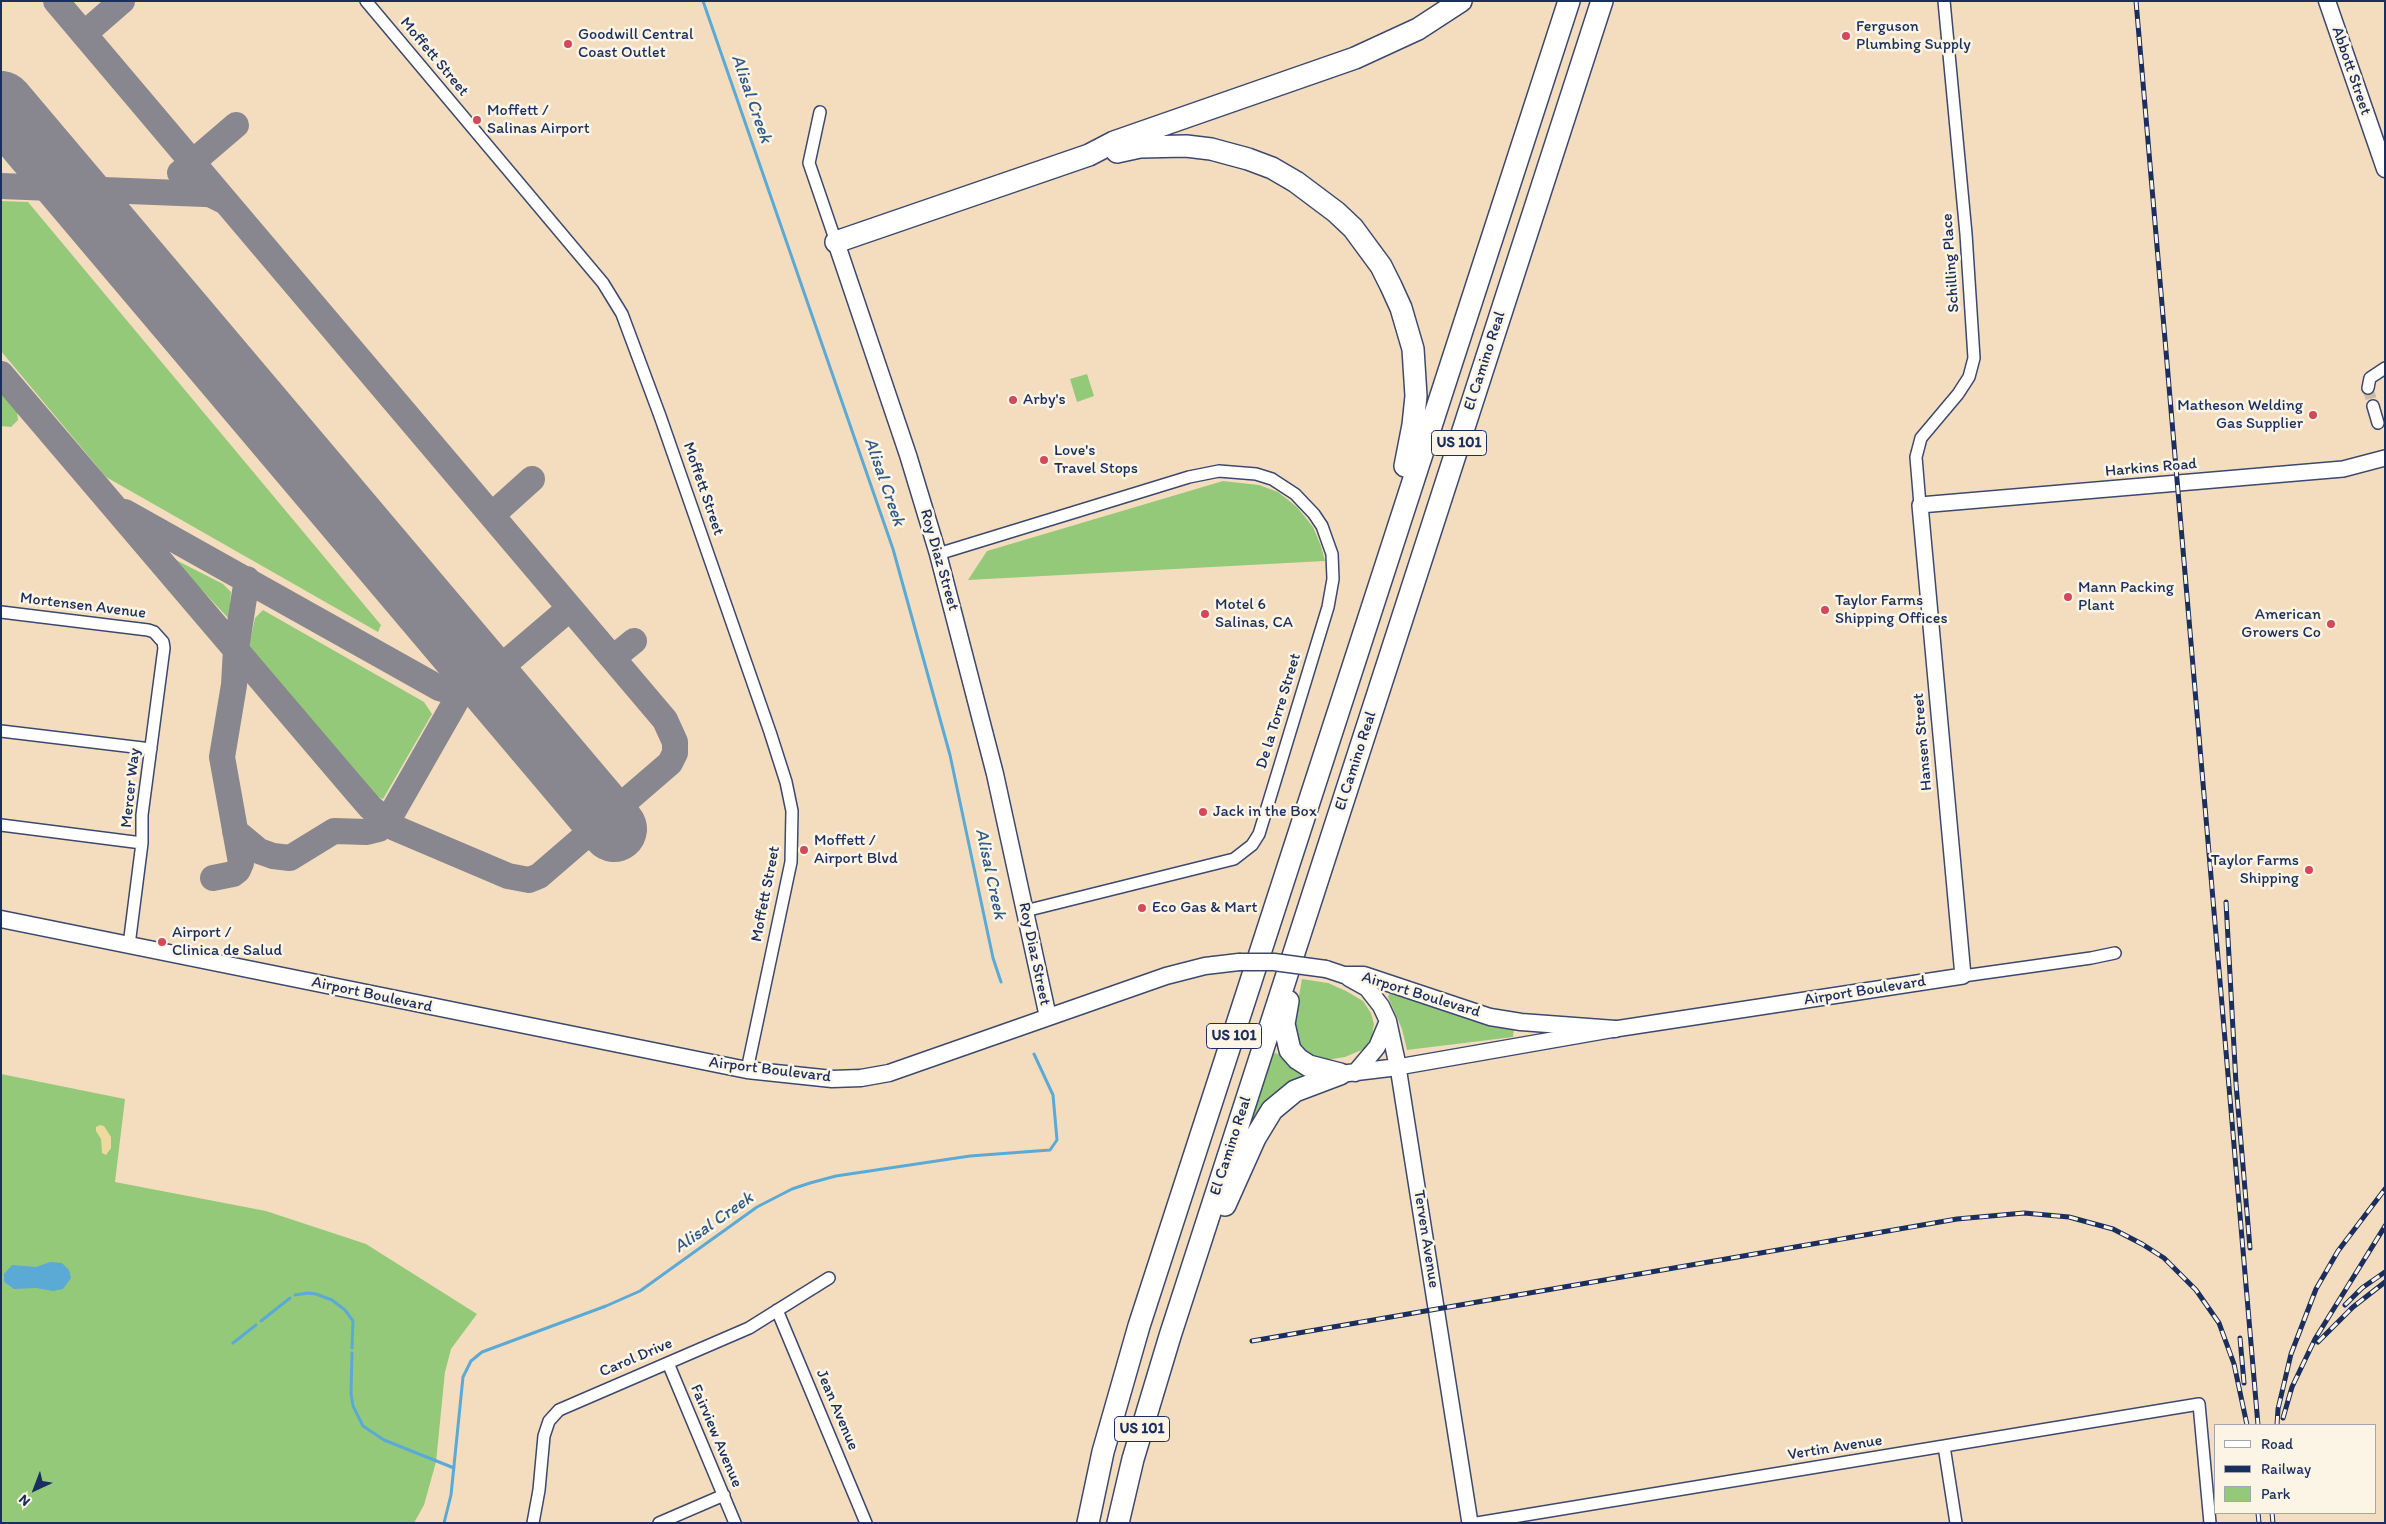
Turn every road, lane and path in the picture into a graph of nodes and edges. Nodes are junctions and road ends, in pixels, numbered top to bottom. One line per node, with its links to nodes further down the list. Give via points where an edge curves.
1 (366, 1): 36 (street, Moffett Street, via 603,283 622,314 660,416 770,732 792,811 791,862)
2 (1461, 1): 8 (highway, via 1388,44 1114,142)
3 (1569, 1): 17 (highway, El Camino Real / US 101)
4 (1602, 1): 25 (highway, El Camino Real / US 101)
5 (1944, 1): 16 (street, Schilling Place, via 1974,358 1969,377 1958,394 1921,438 1916,456)
6 (2327, 1): 9 (main road, Abbott Street)
7 (820, 112): 10 (street, Roy Diaz Street, via 809,163)
8 (1089, 155): 10 (highway); 17 (highway, via 1186,146 1248,159 1272,168 1316,196 1336,212 1367,246 1381,266 1400,308 1413,349 1416,374 1413,425 1391,515)
9 (2385, 169)
10 (836, 242): 18 (main road, Roy Diaz Street)
11 (2385, 368): 12 (street, via 2370,378)
12 (2368, 388)
13 (2373, 406): 14 (street)
14 (2378, 423)
15 (2385, 458): 16 (street, Harkins Road, via 2342,469)
16 (1920, 505): 31 (street, Hansen Street)
17 (1389, 552): 44 (highway, El Camino Real / US 101, via 1140,1326 1103,1452)
18 (938, 554): 26 (main road, Roy Diaz Street, via 996,774); 26 (street, De la Torre Street, via 1179,480 1219,471 1256,474 1272,479 1295,494 1322,526 1332,554 1333,579 1328,607 1259,834 1252,845 1234,859)
19 (1, 612): 20 (street, Mortensen Avenue, via 148,630)
20 (160, 637): 22 (street, Mercer Way, via 164,648)
21 (1, 731): 22 (street)
22 (151, 749): 24 (street, Mercer Way, via 142,814)
23 (1, 825): 24 (street)
24 (142, 843): 28 (street, Mercer Way)
25 (1316, 886): 37 (highway, via 1286,1012 1286,1037 1290,1050 1308,1066); 40 (highway, El Camino Real / US 101)
26 (1025, 911): 32 (main road, Roy Diaz Street)
27 (1, 919): 28 (main road, Airport Boulevard)
28 (129, 945): 36 (main road, Airport Boulevard)
29 (2115, 953): 31 (street, Airport Boulevard)
30 (1344, 975): 32 (main road, Airport Boulevard, bridge, via 1326,968 1274,962 1205,966 1166,976); 33 (main road, Terven Avenue, via 1367,988); 34 (main road, Airport Boulevard, via 1364,975 1490,1017)
31 (1962, 976): 34 (street, Airport Boulevard)
32 (1048, 1017): 36 (main road, Airport Boulevard, via 914,1065 862,1078 806,1078)
33 (1388, 1022): 35 (main road, Terven Avenue); 37 (main road, via 1377,1047)
34 (1615, 1029): 35 (street, Airport Boulevard)
35 (1398, 1067): 37 (main road); 50 (street, Terven Avenue)
36 (747, 1070)
37 (1347, 1073): 40 (highway, via 1295,1091 1283,1099 1263,1123)
38 (829, 1278): 39 (street, Carol Drive)
39 (777, 1310): 41 (street, Carol Drive, via 736,1333); 48 (street, Jean Avenue)
40 (1170, 1336): 49 (highway, El Camino Real / US 101)
41 (668, 1363): 43 (street, Fairview Avenue); 45 (street, Carol Drive, via 570,1403 555,1414 544,1436)
42 (1944, 1446): 51 (street, Vertin Avenue); 52 (street); 53 (street, Vertin Avenue, via 2199,1404)
43 (724, 1496): 46 (street); 47 (street, Fairview Avenue)
44 (1088, 1521)
45 (532, 1523)
46 (659, 1523)
47 (735, 1523)
48 (866, 1523)
49 (1118, 1523)
50 (1470, 1523)
51 (1477, 1523)
52 (1956, 1523)
53 (2210, 1523)

